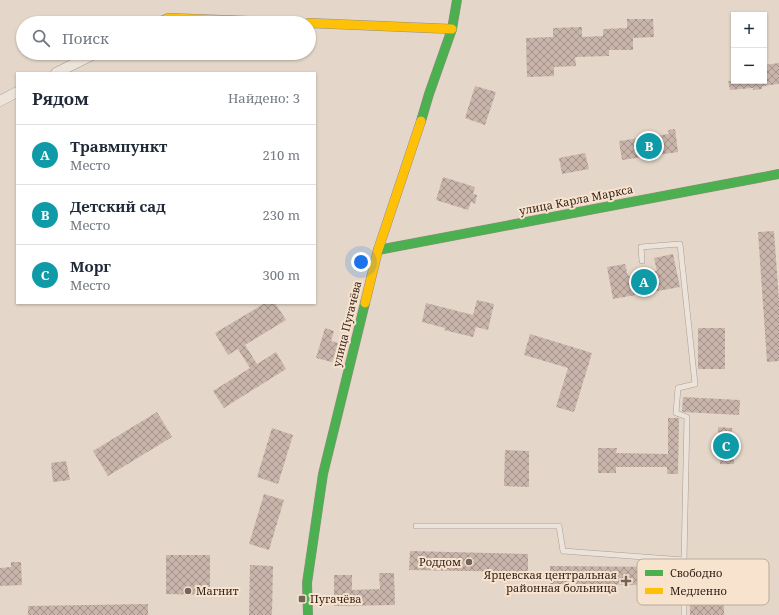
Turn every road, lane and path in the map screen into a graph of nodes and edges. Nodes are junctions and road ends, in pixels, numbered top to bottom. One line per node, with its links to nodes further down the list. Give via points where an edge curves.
1 (456, 0): 3 (street, улица Пугачёва)
2 (316, 23): 3 (street)
3 (452, 29): 9 (street, улица Пугачёва)
4 (82, 60): 5 (street)
5 (58, 72)
6 (16, 93): 7 (street)
7 (0, 101)
8 (779, 174): 9 (street, улица Карла Маркса)
9 (378, 250): 14 (street, улица Пугачёва, via 323,474 307,583)
10 (642, 261): 13 (lane, via 641,247 680,244 696,384 678,388 676,413 687,416)
11 (416, 526): 12 (lane, via 559,526 563,551)
12 (671, 559)
13 (684, 559)
14 (308, 615)

